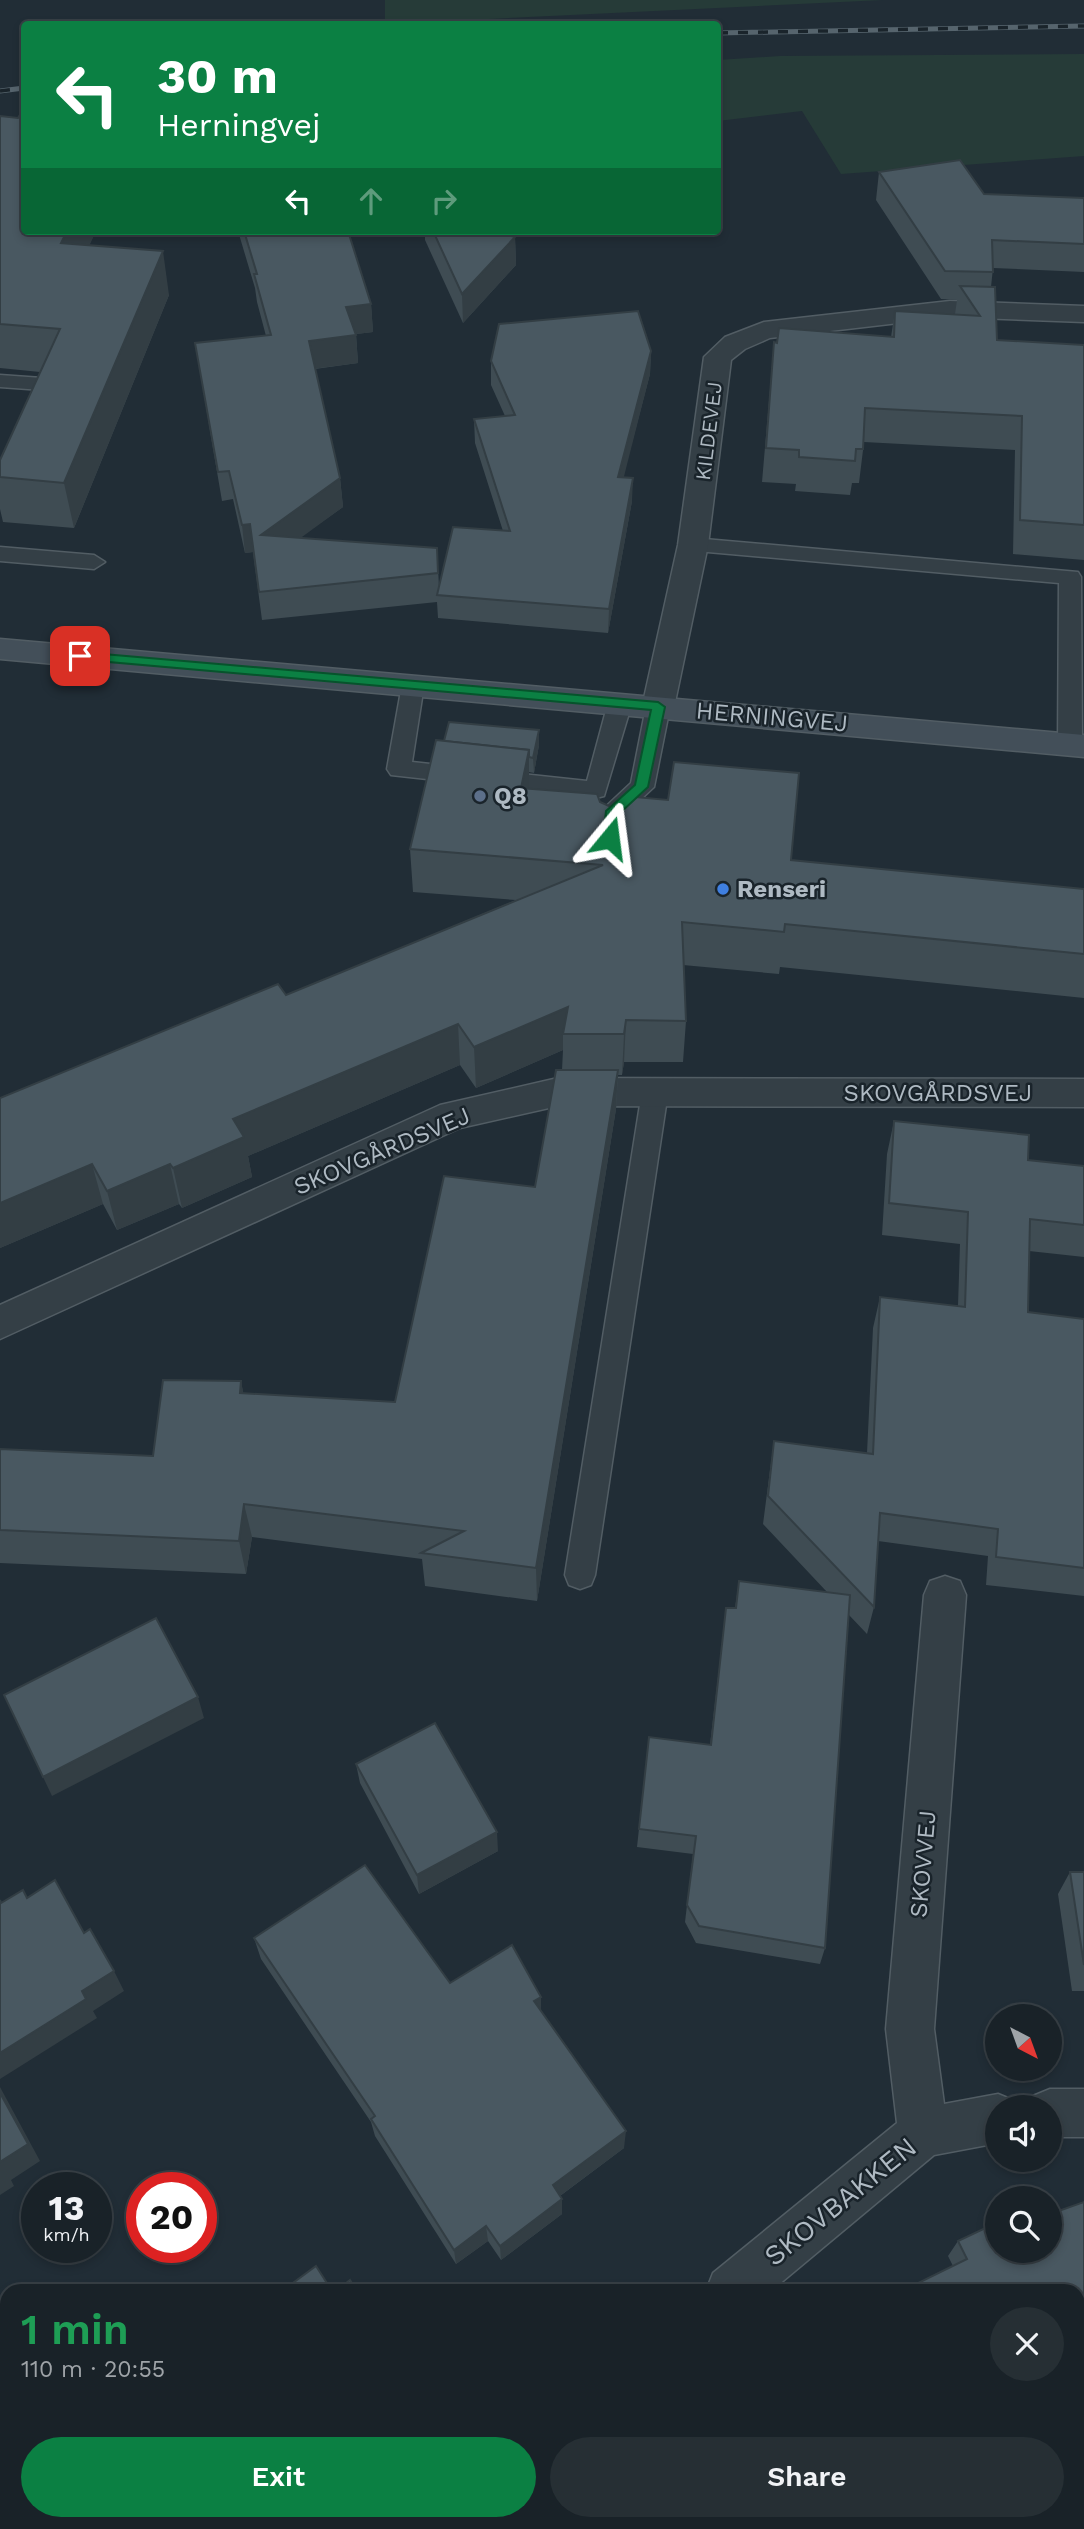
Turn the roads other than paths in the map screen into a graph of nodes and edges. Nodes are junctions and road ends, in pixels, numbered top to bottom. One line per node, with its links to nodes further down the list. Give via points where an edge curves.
1 (1084, 314): 4 (street, KILDEVEJ, via 950,309 764,330 735,343 718,357)
2 (0, 381): 3 (lane)
3 (42, 384)
4 (694, 545): 10 (street, KILDEVEJ); 11 (lane, via 1070,577)
5 (0, 554): 6 (lane)
6 (94, 562)
7 (0, 649): 8 (street, HERNINGVEJ)
8 (413, 685): 9 (street, HERNINGVEJ); 9 (lane, via 400,769 596,790)
9 (620, 703): 10 (street, HERNINGVEJ)
10 (658, 707): 11 (street, HERNINGVEJ); 12 (lane, via 642,787 613,811)
11 (1077, 746)
12 (610, 838)
13 (655, 1092): 14 (street, SKOVGÅRDSVEJ); 15 (street, SKOVGÅRDSVEJ, via 558,1092 453,1115); 16 (lane)
14 (1084, 1093)
15 (0, 1323)
16 (580, 1575)
17 (945, 1595): 21 (street, SKOVVEJ, via 909,2029)
18 (1062, 2113): 19 (street)
19 (1084, 2113)
20 (985, 2121): 21 (street, SKOVBAKKEN)
21 (923, 2133): 22 (street, SKOVBAKKEN)
22 (740, 2284)

